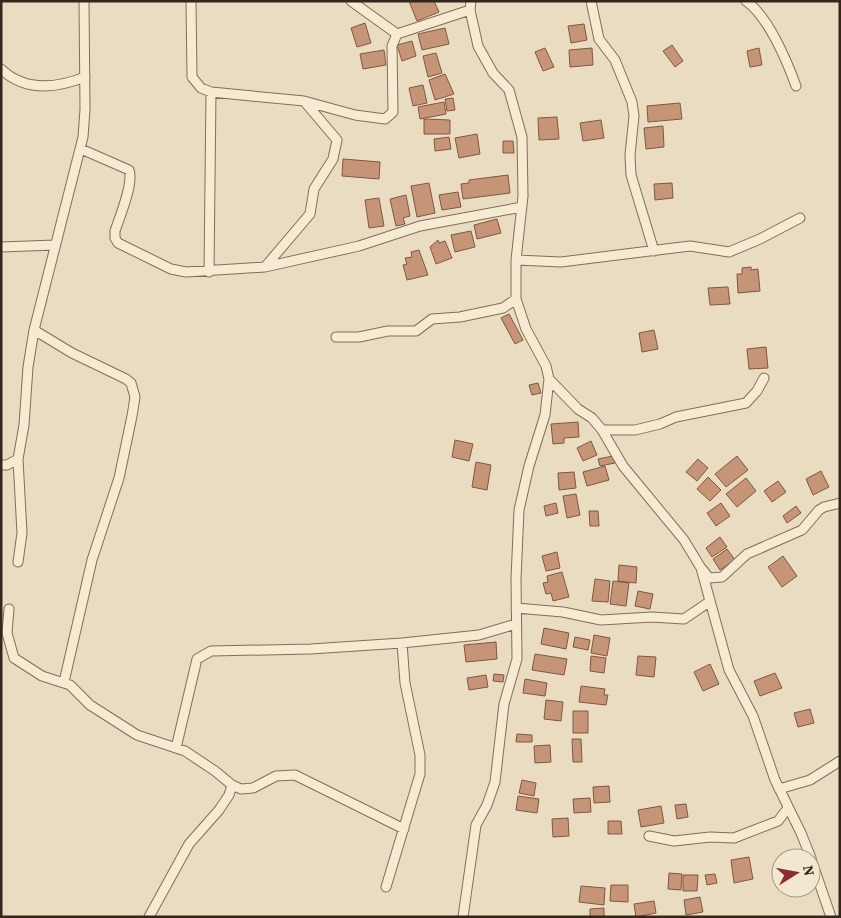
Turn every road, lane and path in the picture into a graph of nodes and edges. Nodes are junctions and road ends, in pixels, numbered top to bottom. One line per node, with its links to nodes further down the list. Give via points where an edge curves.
1 (84, 1): 9 (street)
2 (191, 1): 11 (street, via 192,77 201,88)
3 (351, 1): 7 (street)
4 (591, 1): 18 (street, via 598,39 615,60 632,102 631,175)
5 (746, 1): 10 (street, via 767,27)
6 (471, 6): 7 (street); 14 (street, via 482,57 508,90 522,137)
7 (397, 34): 12 (street, via 392,46 392,112 385,119 355,115)
8 (1, 69): 9 (street, via 12,79 53,87)
9 (85, 77): 13 (street)
10 (796, 86)
11 (211, 92): 12 (street); 21 (street)
12 (304, 101): 20 (street, via 337,140 336,150 314,189 310,214)
13 (81, 149): 16 (street); 21 (street, via 129,170 132,175 115,231 118,243 171,269)
14 (522, 207): 19 (street); 20 (street, via 420,226 359,246)
15 (800, 218): 18 (street, via 729,252 690,246)
16 (55, 245): 17 (street); 23 (street)
17 (1, 247)
18 (654, 251): 19 (street, via 561,262)
19 (516, 260): 22 (street)
20 (264, 267): 21 (street)
21 (208, 272)
22 (516, 299): 24 (street, via 503,308 432,319 416,331); 26 (street)
23 (34, 330): 28 (street); 38 (street, via 126,380 135,397 119,478 95,550)
24 (336, 337)
25 (764, 378): 27 (street, via 746,403 676,417 635,430)
26 (549, 379): 27 (street); 34 (street, via 545,415 520,510)
27 (602, 430): 32 (street, via 623,466 684,540)
28 (18, 459): 29 (street); 31 (street, via 22,533)
29 (1, 466)
30 (840, 503): 32 (street, via 819,510 802,530 747,554 719,578 709,578)
31 (18, 562)
32 (701, 568): 33 (street)
33 (709, 602): 34 (street, via 684,619 602,620 563,612); 42 (street, via 729,670 758,727)
34 (516, 608): 36 (street)
35 (9, 609): 38 (street, via 7,633 14,658 42,676)
36 (516, 624): 37 (street, via 479,635); 50 (street, via 517,659 504,704 496,782 476,824)
37 (402, 643): 39 (street, via 312,649 211,650 202,654 191,678); 44 (street, via 407,701 421,762)
38 (64, 682): 39 (street, via 90,705 137,735)
39 (176, 748): 41 (street, via 196,758)
40 (840, 761): 42 (street, via 810,780)
41 (232, 785): 44 (street, via 242,789 253,788 276,776 295,775); 49 (street, via 219,810 189,844)
42 (779, 789): 43 (street)
43 (788, 808): 45 (street, via 778,821 734,838 674,841); 46 (street)
44 (404, 828): 47 (street)
45 (649, 836)
46 (806, 848)
47 (386, 886)
48 (821, 888): 51 (street)
49 (149, 917)
50 (463, 917)
51 (831, 917)

